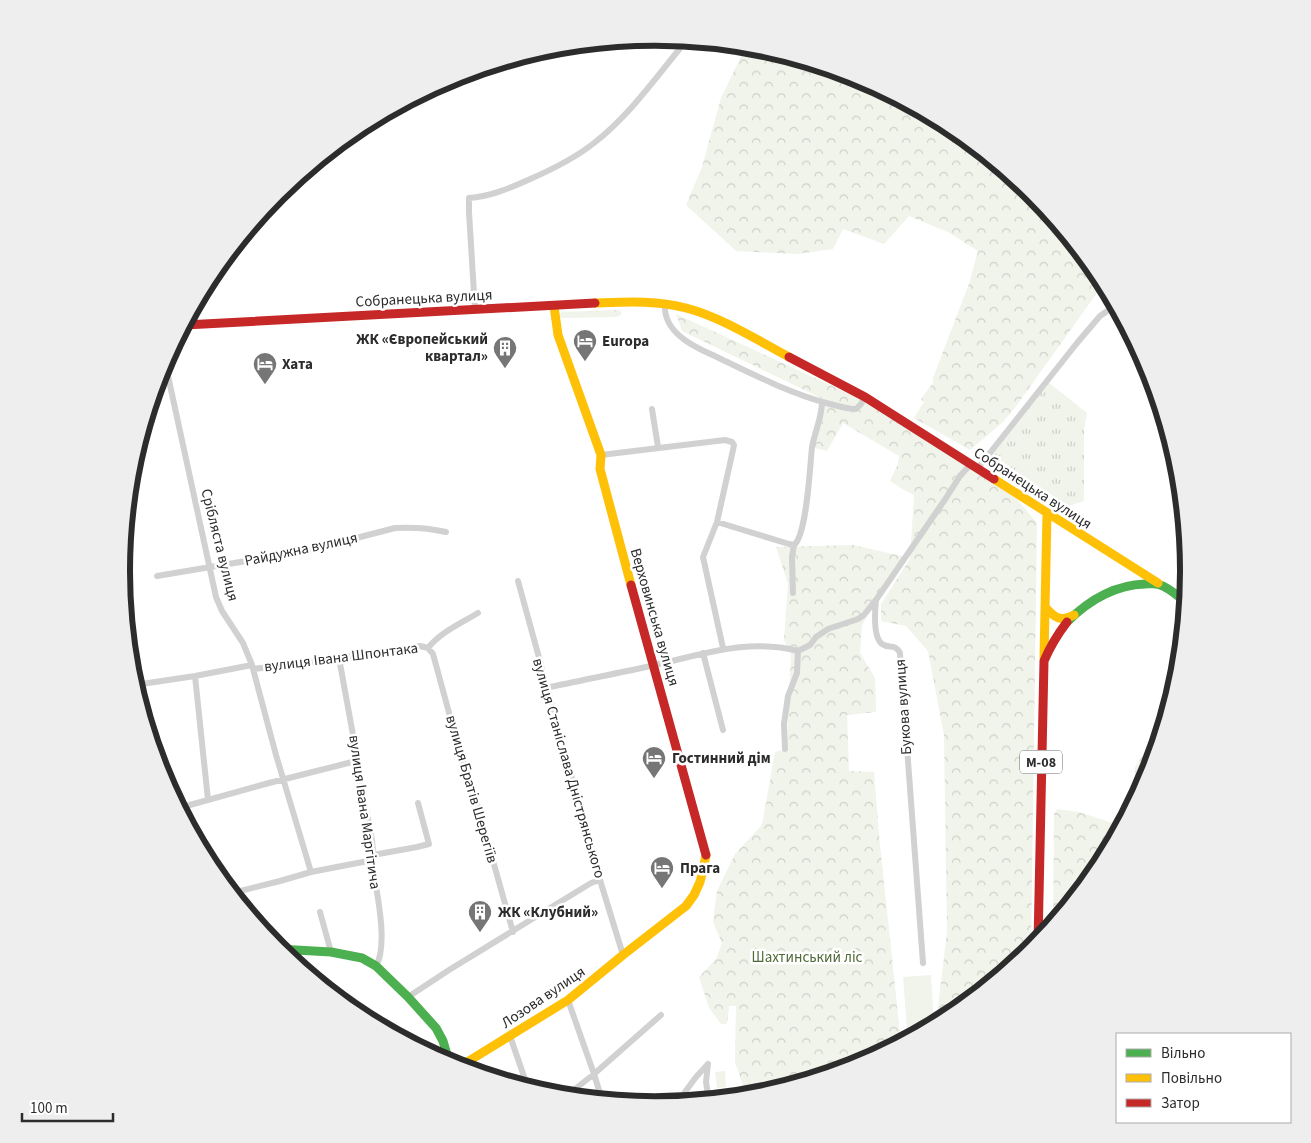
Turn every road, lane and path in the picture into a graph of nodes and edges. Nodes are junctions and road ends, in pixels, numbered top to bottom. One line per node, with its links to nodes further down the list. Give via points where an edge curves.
1 (680, 47): 5 (street, via 622,117 594,143 553,169 507,189 469,198)
2 (665, 304): 3 (main road, Собранецька вулиця, via 611,302); 8 (main road, Собранецька вулиця, via 683,307 722,322); 9 (street, via 665,317 686,341)
3 (554, 306): 5 (main road, Собранецька вулиця); 12 (main road, Верховинська вулиця, via 558,334)
4 (1110, 309): 13 (street, via 1086,331)
5 (475, 310): 6 (main road, Собранецька вулиця)
6 (192, 325)
7 (168, 376): 18 (street, Срібляста вулиця)
8 (865, 397): 9 (street, via 856,409); 13 (main road, Собранецька вулиця)
9 (822, 402): 17 (street, via 812,446 801,531)
10 (652, 409): 11 (street)
11 (658, 447): 12 (street); 15 (street, via 732,442 734,450)
12 (601, 455): 36 (main road, Верховинська вулиця, via 600,469)
13 (974, 466): 14 (main road, Собранецька вулиця); 24 (street, via 960,476)
14 (1047, 513): 21 (main road, Собранецька вулиця); 25 (main road)
15 (717, 522): 17 (street); 31 (street, via 703,558)
16 (446, 532): 18 (street, Райдужна вулиця, via 431,528 395,528 306,551)
17 (794, 544): 22 (street)
18 (210, 566): 19 (street, Райдужна вулиця); 37 (street, Срібляста вулиця, via 216,597)
19 (157, 576)
20 (518, 581): 40 (street, вулиця Станіслава Дністрянського)
21 (1160, 585): 23 (main road, Собранецька вулиця); 26 (main road, М-08, via 1120,588 1101,595)
22 (793, 593)
23 (1180, 598)
24 (876, 600): 28 (street); 29 (street, Букова вулиця)
25 (1045, 607): 26 (main road, via 1060,619); 35 (main road)
26 (1079, 611): 35 (main road, М-08, via 1052,643)
27 (478, 613): 30 (street, вулиця Івана Шпонтака, via 442,634)
28 (864, 615): 29 (street); 32 (street, via 828,629)
29 (875, 618): 59 (street, Букова вулиця, via 879,640 900,652)
30 (428, 648): 34 (street, вулиця Івана Шпонтака, via 420,646); 55 (street, вулиця Братів Шерегіїв, via 433,654)
31 (723, 648): 32 (street, via 780,646); 33 (street)
32 (798, 651): 42 (street, via 797,673 788,696 784,724)
33 (703, 653): 36 (street); 41 (street)
34 (339, 658): 37 (street, вулиця Івана Шпонтака); 43 (street, вулиця Івана Маргітича)
35 (1044, 661): 54 (main road, М-08)
36 (654, 665): 40 (street); 53 (main road, Верховинська вулиця, via 706,856 693,899)
37 (253, 667): 38 (street, вулиця Івана Шпонтака); 44 (street, Срібляста вулиця)
38 (195, 676): 39 (street, вулиця Івана Шпонтака); 45 (street)
39 (142, 684)
40 (546, 688): 50 (street, вулиця Станіслава Дністрянського)
41 (723, 730)
42 (785, 749)
43 (356, 762): 44 (street); 48 (street, вулиця Івана Маргітича)
44 (284, 780): 45 (street); 49 (street, Срібляста вулиця)
45 (208, 800): 47 (street)
46 (418, 803): 48 (street, via 429,844)
47 (185, 806)
48 (373, 857): 49 (street); 60 (street, вулиця Івана Маргітича, via 382,947)
49 (311, 872): 51 (street)
50 (600, 880): 55 (street); 58 (street, вулиця Станіслава Дністрянського)
51 (239, 890)
52 (320, 912): 57 (street)
53 (662, 925): 58 (main road, Лозова вулиця)
54 (1038, 931)
55 (513, 932): 61 (street)
56 (290, 949): 57 (main road)
57 (331, 952): 60 (main road, via 362,958)
58 (623, 955): 62 (main road, Лозова вулиця)
59 (923, 963)
60 (376, 966): 61 (main road)
61 (408, 997): 65 (main road, via 436,1028)
62 (568, 1000): 64 (main road, Лозова вулиця); 67 (street)
63 (661, 1015): 67 (street)
64 (510, 1036): 66 (main road, Лозова вулиця); 68 (street)
65 (447, 1054)
66 (467, 1062)
67 (594, 1074): 69 (street); 70 (street)
68 (525, 1080)
69 (573, 1090)
70 (600, 1094)
71 (708, 1094): 72 (street, via 708,1064)
72 (682, 1096)

